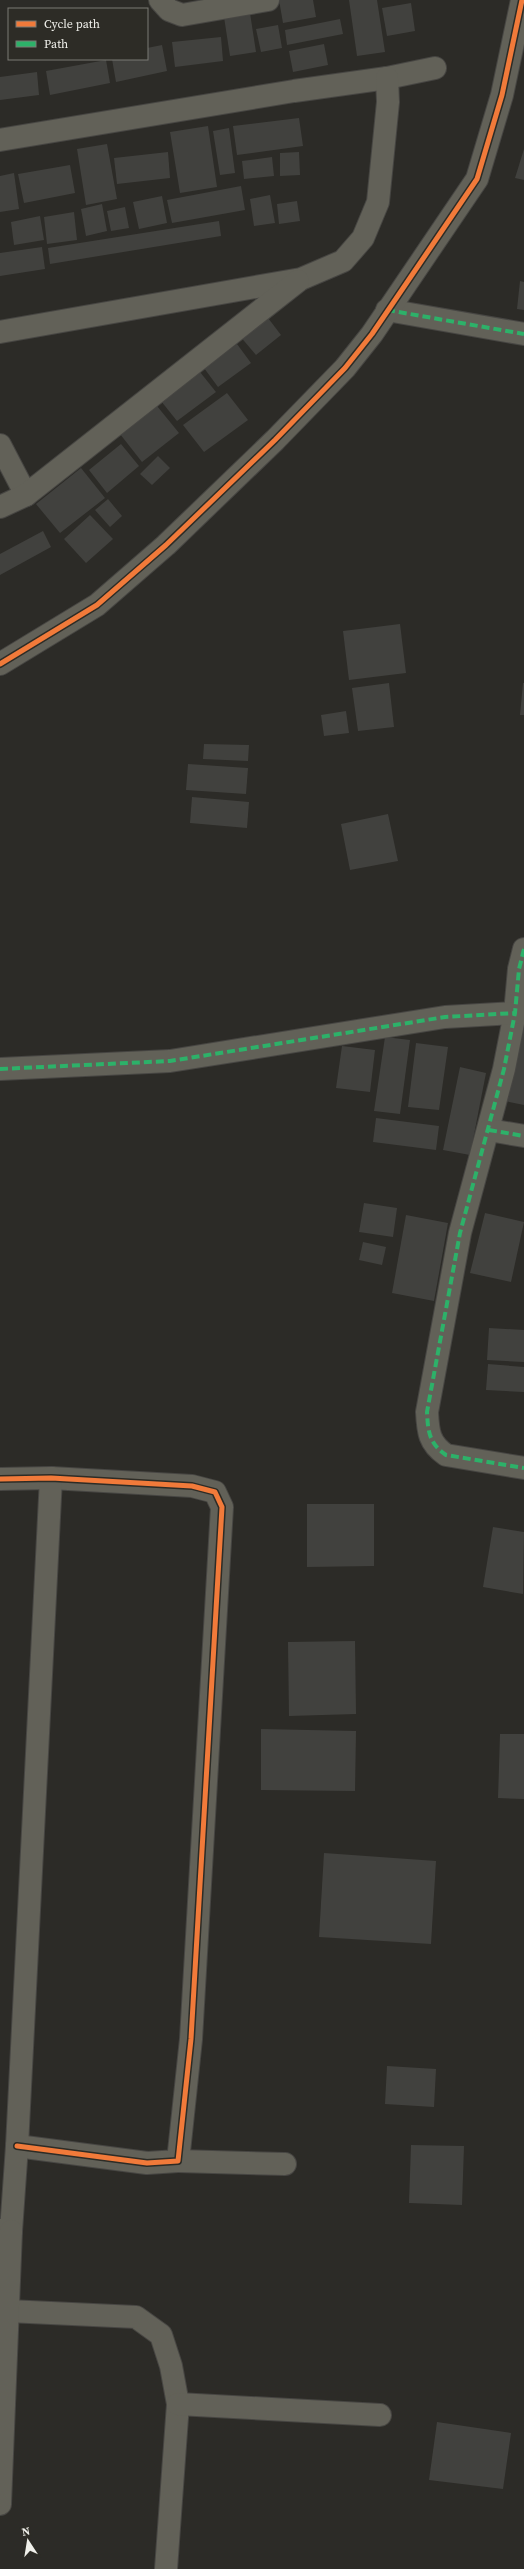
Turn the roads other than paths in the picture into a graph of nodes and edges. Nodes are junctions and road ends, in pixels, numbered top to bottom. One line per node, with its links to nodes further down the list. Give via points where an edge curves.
1 (160, 0): 2 (street, via 169,10 182,15)
2 (268, 0)
3 (522, 0): 8 (street, via 502,94 477,179)
4 (435, 68): 5 (street)
5 (387, 78): 6 (street); 7 (street, via 388,102 378,202 363,238 343,261)
6 (0, 140)
7 (300, 279): 9 (street); 12 (street)
8 (387, 310): 10 (street); 14 (street, via 345,368 166,545 97,605)
9 (0, 332)
10 (524, 334)
11 (0, 445): 12 (street)
12 (26, 495): 13 (street)
13 (0, 507)
14 (0, 664)
15 (524, 948): 16 (street, via 519,969)
16 (515, 1013): 17 (street, via 445,1017 170,1061); 18 (street)
17 (0, 1069)
18 (489, 1130): 19 (street); 20 (street, via 460,1233 427,1412 428,1435 435,1448 446,1455)
19 (524, 1136)
20 (524, 1468)
21 (51, 1478): 22 (street); 23 (street); 24 (street, via 206,1488 215,1492 222,1507 190,2039)
22 (0, 1479)
23 (17, 2146): 24 (street, via 147,2163); 26 (street)
24 (178, 2161): 25 (street)
25 (285, 2164)
26 (6, 2231): 27 (street)
27 (8, 2311): 28 (street, via 136,2317 161,2335 171,2366); 30 (street)
28 (178, 2404): 29 (street); 31 (street)
29 (380, 2415)
30 (0, 2504)
31 (166, 2569)

